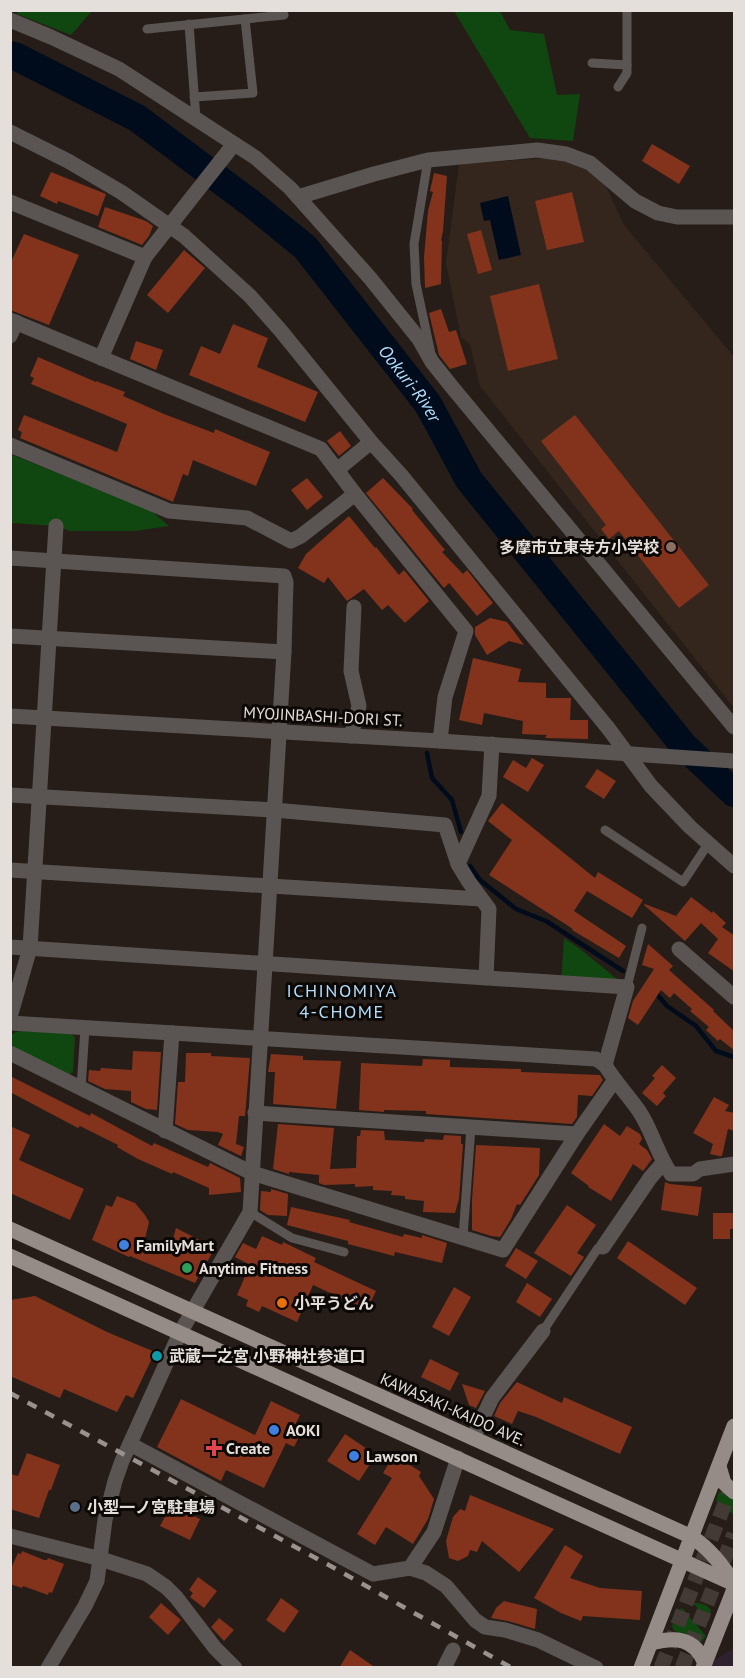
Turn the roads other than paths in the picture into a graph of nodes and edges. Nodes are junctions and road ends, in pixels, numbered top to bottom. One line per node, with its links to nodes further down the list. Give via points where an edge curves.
1 (627, 10): 8 (lane)
2 (284, 15): 3 (lane)
3 (245, 19): 5 (lane); 10 (lane, via 253,93)
4 (10, 20): 11 (street, via 119,69)
5 (189, 24): 6 (lane); 10 (lane)
6 (147, 29)
7 (592, 63): 8 (lane)
8 (627, 65): 9 (lane)
9 (618, 87)
10 (194, 97): 11 (lane)
11 (196, 119): 13 (street)
12 (10, 132): 18 (street, via 68,161)
13 (232, 146): 15 (street, via 256,158); 18 (street)
14 (429, 160): 15 (street); 17 (street, via 537,150 566,154 590,163 635,201 658,213 677,217); 22 (lane, via 414,244 416,285)
15 (298, 197): 22 (street, via 370,278 419,339)
16 (10, 202): 19 (street)
17 (735, 217)
18 (171, 224): 19 (street); 23 (street, via 250,296)
19 (145, 257): 21 (street)
20 (12, 326): 21 (street)
21 (101, 358): 25 (street, via 321,449)
22 (432, 362): 36 (street)
23 (371, 442): 25 (street); 41 (street)
24 (10, 445): 26 (street, via 169,511 247,518 291,541)
25 (337, 470): 26 (street)
26 (355, 494): 39 (street, via 466,632 445,697)
27 (56, 526): 29 (street)
28 (10, 558): 29 (street)
29 (54, 560): 32 (street); 33 (street, via 284,576)
30 (354, 607): 38 (street, via 351,671 359,706)
31 (10, 636): 32 (street)
32 (49, 638): 33 (street); 35 (street)
33 (284, 652): 37 (street)
34 (10, 716): 35 (street, MYOJINBASHI-DORI ST.)
35 (45, 718): 37 (street, MYOJINBASHI-DORI ST.); 44 (street)
36 (735, 727)
37 (279, 731): 38 (street, MYOJINBASHI-DORI ST.); 45 (street)
38 (351, 736): 39 (street, MYOJINBASHI-DORI ST.)
39 (440, 741): 40 (street, MYOJINBASHI-DORI ST.)
40 (492, 744): 41 (street, MYOJINBASHI-DORI ST.); 48 (street, via 489,796)
41 (630, 754): 42 (street, MYOJINBASHI-DORI ST.); 47 (street, via 651,786)
42 (735, 761)
43 (10, 795): 44 (street)
44 (40, 797): 45 (street); 51 (street)
45 (274, 810): 48 (street, via 445,825); 52 (street)
46 (604, 830): 47 (lane, via 682,882)
47 (708, 844): 49 (street)
48 (459, 864): 53 (street)
49 (735, 866)
50 (10, 870): 51 (street)
51 (35, 871): 52 (street); 56 (street)
52 (269, 886): 53 (street); 58 (street)
53 (481, 899): 59 (street, via 489,909)
54 (642, 928): 60 (lane)
55 (10, 947): 56 (street)
56 (30, 948): 58 (street); 62 (street)
57 (679, 949): 61 (street)
58 (265, 964): 59 (street); 66 (street)
59 (486, 978): 60 (street)
60 (627, 987): 68 (street)
61 (735, 997)
62 (10, 1017)
63 (10, 1023): 64 (street)
64 (85, 1028): 65 (street); 70 (lane)
65 (172, 1033): 66 (street); 73 (street)
66 (260, 1039): 68 (street, via 596,1059); 71 (street)
67 (10, 1053): 70 (street)
68 (605, 1065): 69 (street)
69 (614, 1081): 74 (street); 75 (street, via 639,1112)
70 (81, 1088): 73 (street)
71 (255, 1113): 72 (street); 77 (street)
72 (471, 1127): 74 (street); 80 (lane)
73 (165, 1131): 77 (street)
74 (577, 1134): 80 (street, via 503,1250)
75 (663, 1163): 76 (street, via 671,1174 693,1174 700,1168); 81 (street)
76 (735, 1164)
77 (252, 1173): 78 (street); 80 (street)
78 (249, 1212): 82 (lane, via 292,1238); 84 (street)
79 (10, 1229): 84 (main road, KAWASAKI-KAIDO AVE.)
80 (464, 1237)
81 (603, 1247): 85 (lane, via 598,1248)
82 (344, 1252)
83 (10, 1256): 86 (main road)
84 (193, 1311): 86 (street); 88 (main road, KAWASAKI-KAIDO AVE.)
85 (543, 1331): 88 (street, via 492,1398)
86 (180, 1333): 89 (street); 90 (main road)
87 (735, 1426): 91 (main road)
88 (473, 1438): 94 (main road, KAWASAKI-KAIDO AVE.)
89 (130, 1444): 95 (street, via 114,1481); 97 (street, via 373,1574)
90 (458, 1458): 96 (main road); 97 (street, via 434,1532)
91 (719, 1466): 92 (main road, via 724,1483); 94 (main road)
92 (735, 1492)
93 (10, 1536): 95 (street)
94 (692, 1537): 96 (main road); 98 (main road, KAWASAKI-KAIDO AVE., via 715,1557)
95 (101, 1559): 102 (street, via 147,1574 166,1587); 103 (street, via 97,1581 85,1606)
96 (683, 1560): 98 (main road); 99 (main road)
97 (410, 1568): 105 (street, via 446,1586 485,1627 538,1640)
98 (735, 1585): 101 (main road)
99 (651, 1643): 101 (main road, via 683,1641 696,1648); 106 (main road)
100 (453, 1650): 104 (street)
101 (704, 1665)
102 (231, 1666)
103 (48, 1668)
104 (444, 1668)
105 (596, 1668)
106 (641, 1668)

